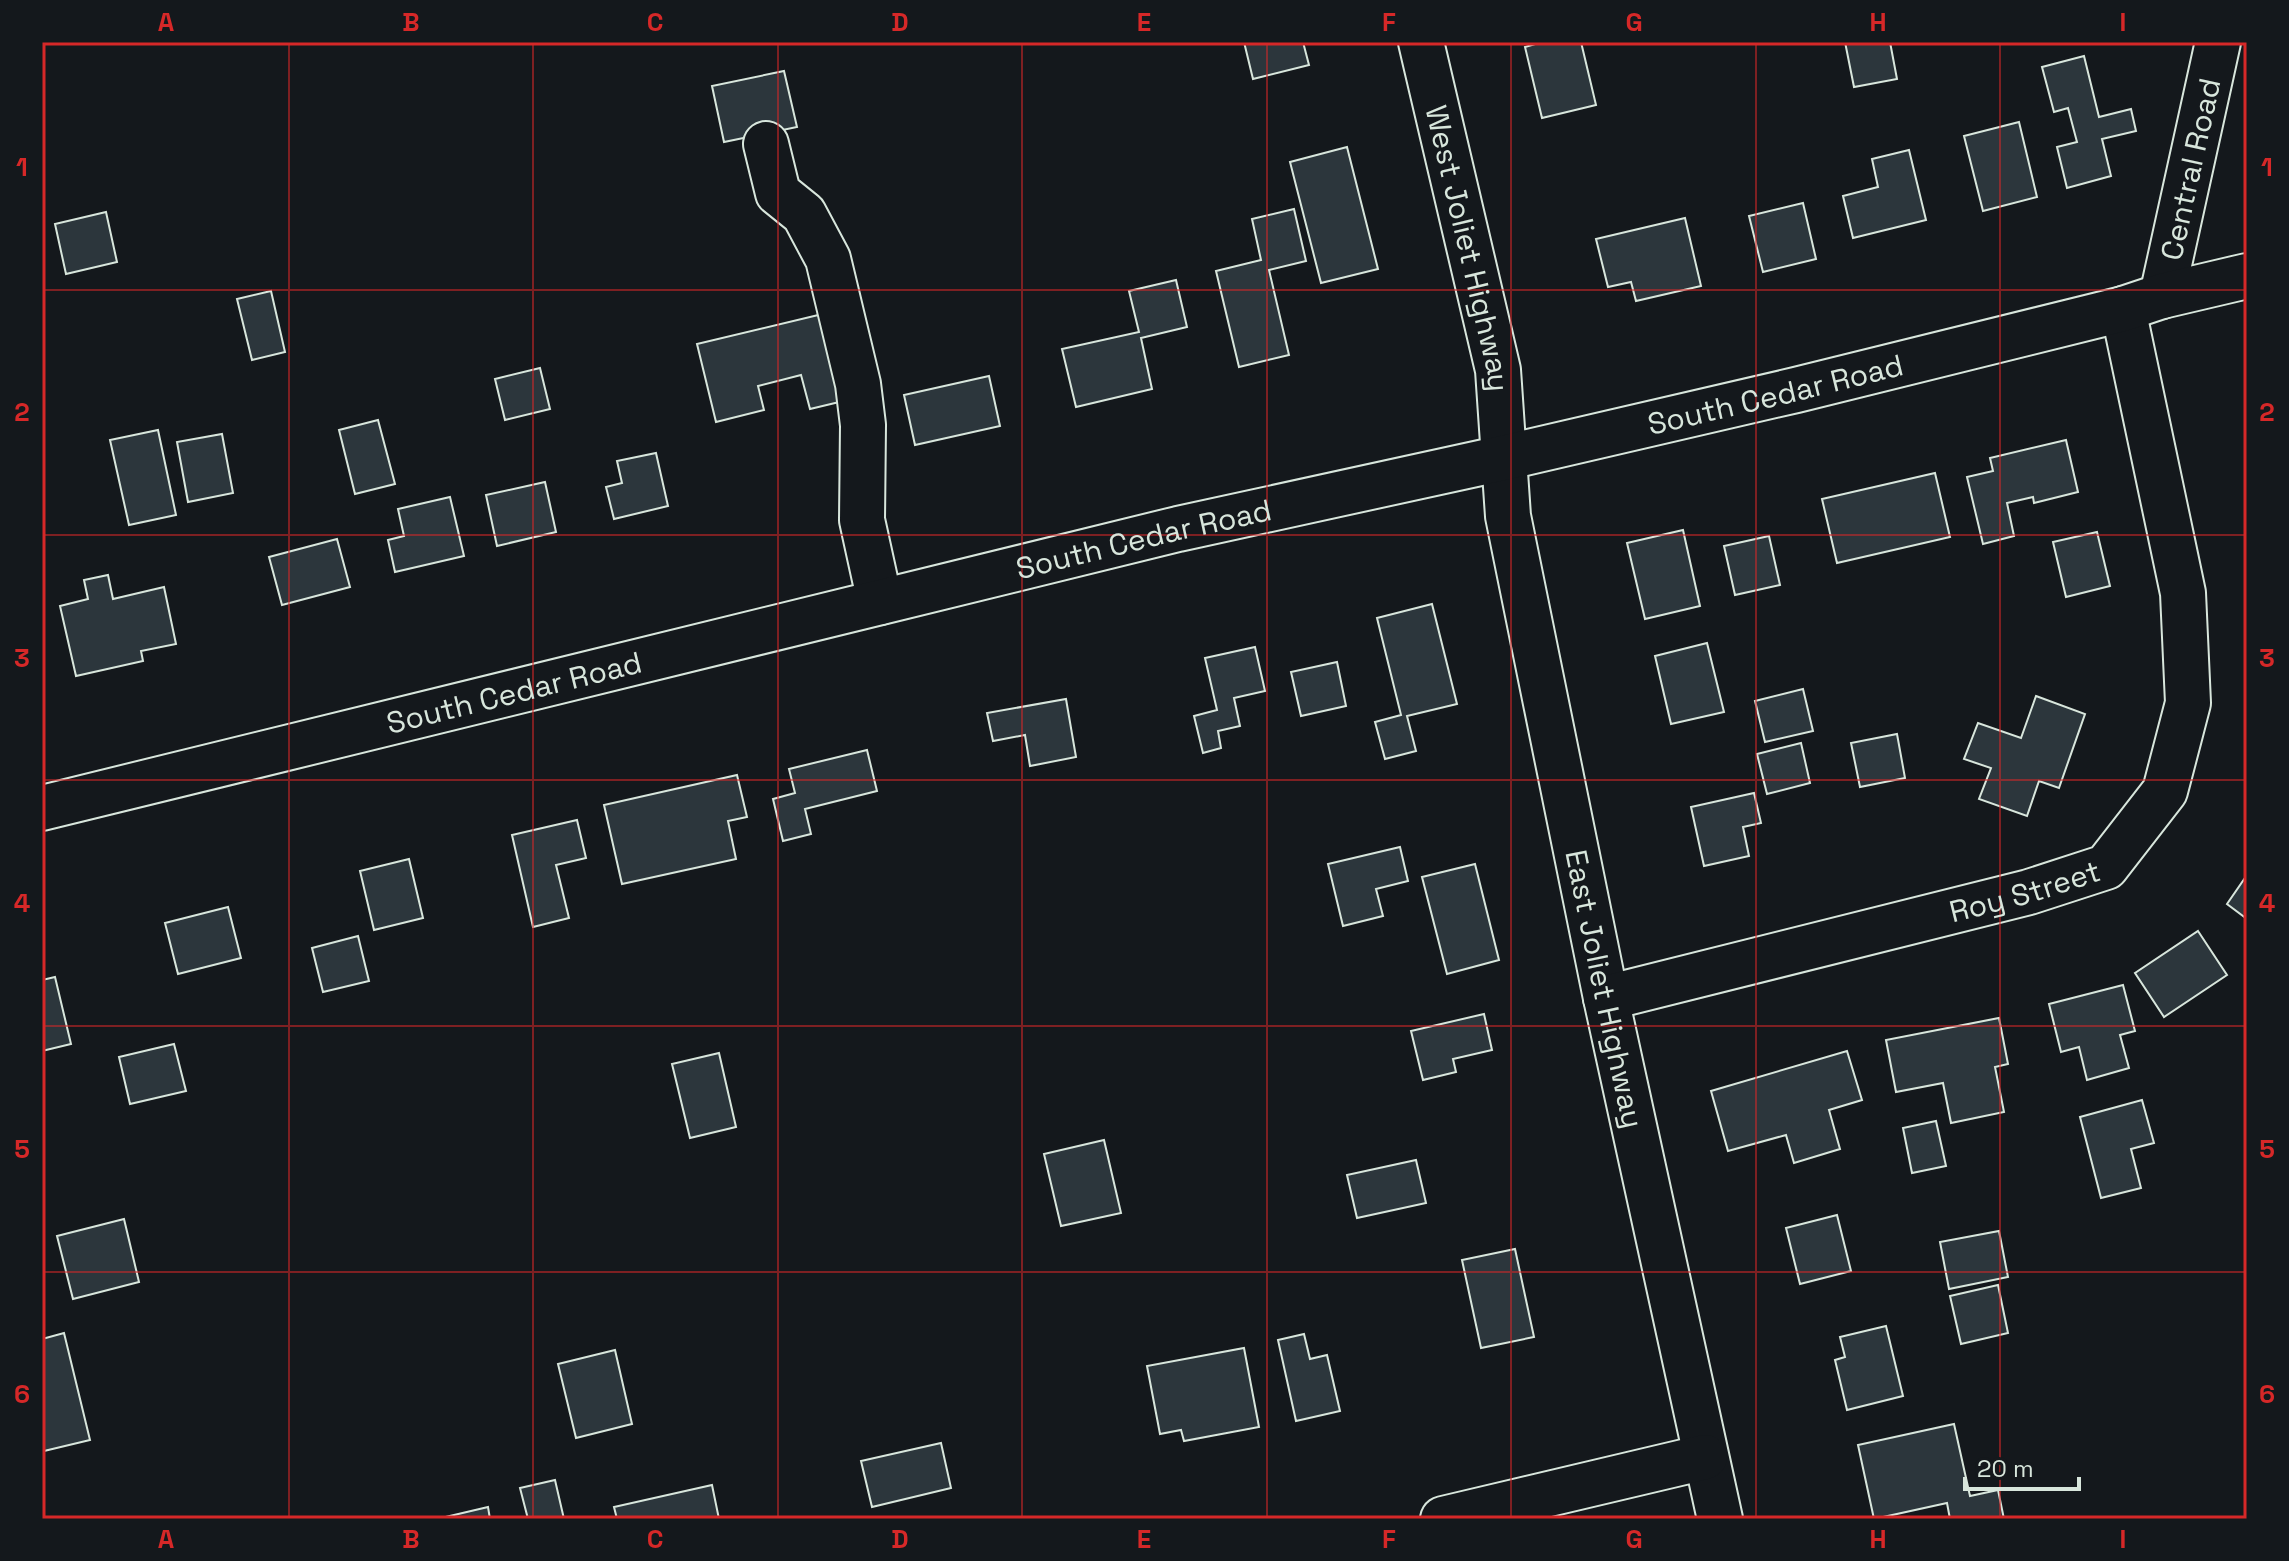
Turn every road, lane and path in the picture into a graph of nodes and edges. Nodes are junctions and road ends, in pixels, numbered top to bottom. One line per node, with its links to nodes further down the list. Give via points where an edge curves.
1 (1421, 42): 6 (street, West Joliet Highway, via 1498,370)
2 (2218, 42): 5 (street, Central Road)
3 (766, 144): 7 (street, via 778,193 804,214 828,259 858,384 862,520)
4 (2247, 276): 5 (street, South Cedar Road)
5 (2142, 303): 6 (street, South Cedar Road); 9 (street, Roy Street, via 2183,593 2188,703 2165,791 2106,867 2029,892)
6 (1503, 458): 7 (street, South Cedar Road, via 1178,529); 9 (street, East Joliet Highway, via 1508,516)
7 (880, 602): 8 (street, South Cedar Road)
8 (42, 808)
9 (1606, 998): 10 (street, East Joliet Highway)
10 (1705, 1457): 11 (street); 12 (street, East Joliet Highway)
11 (1443, 1519)
12 (1720, 1519)

